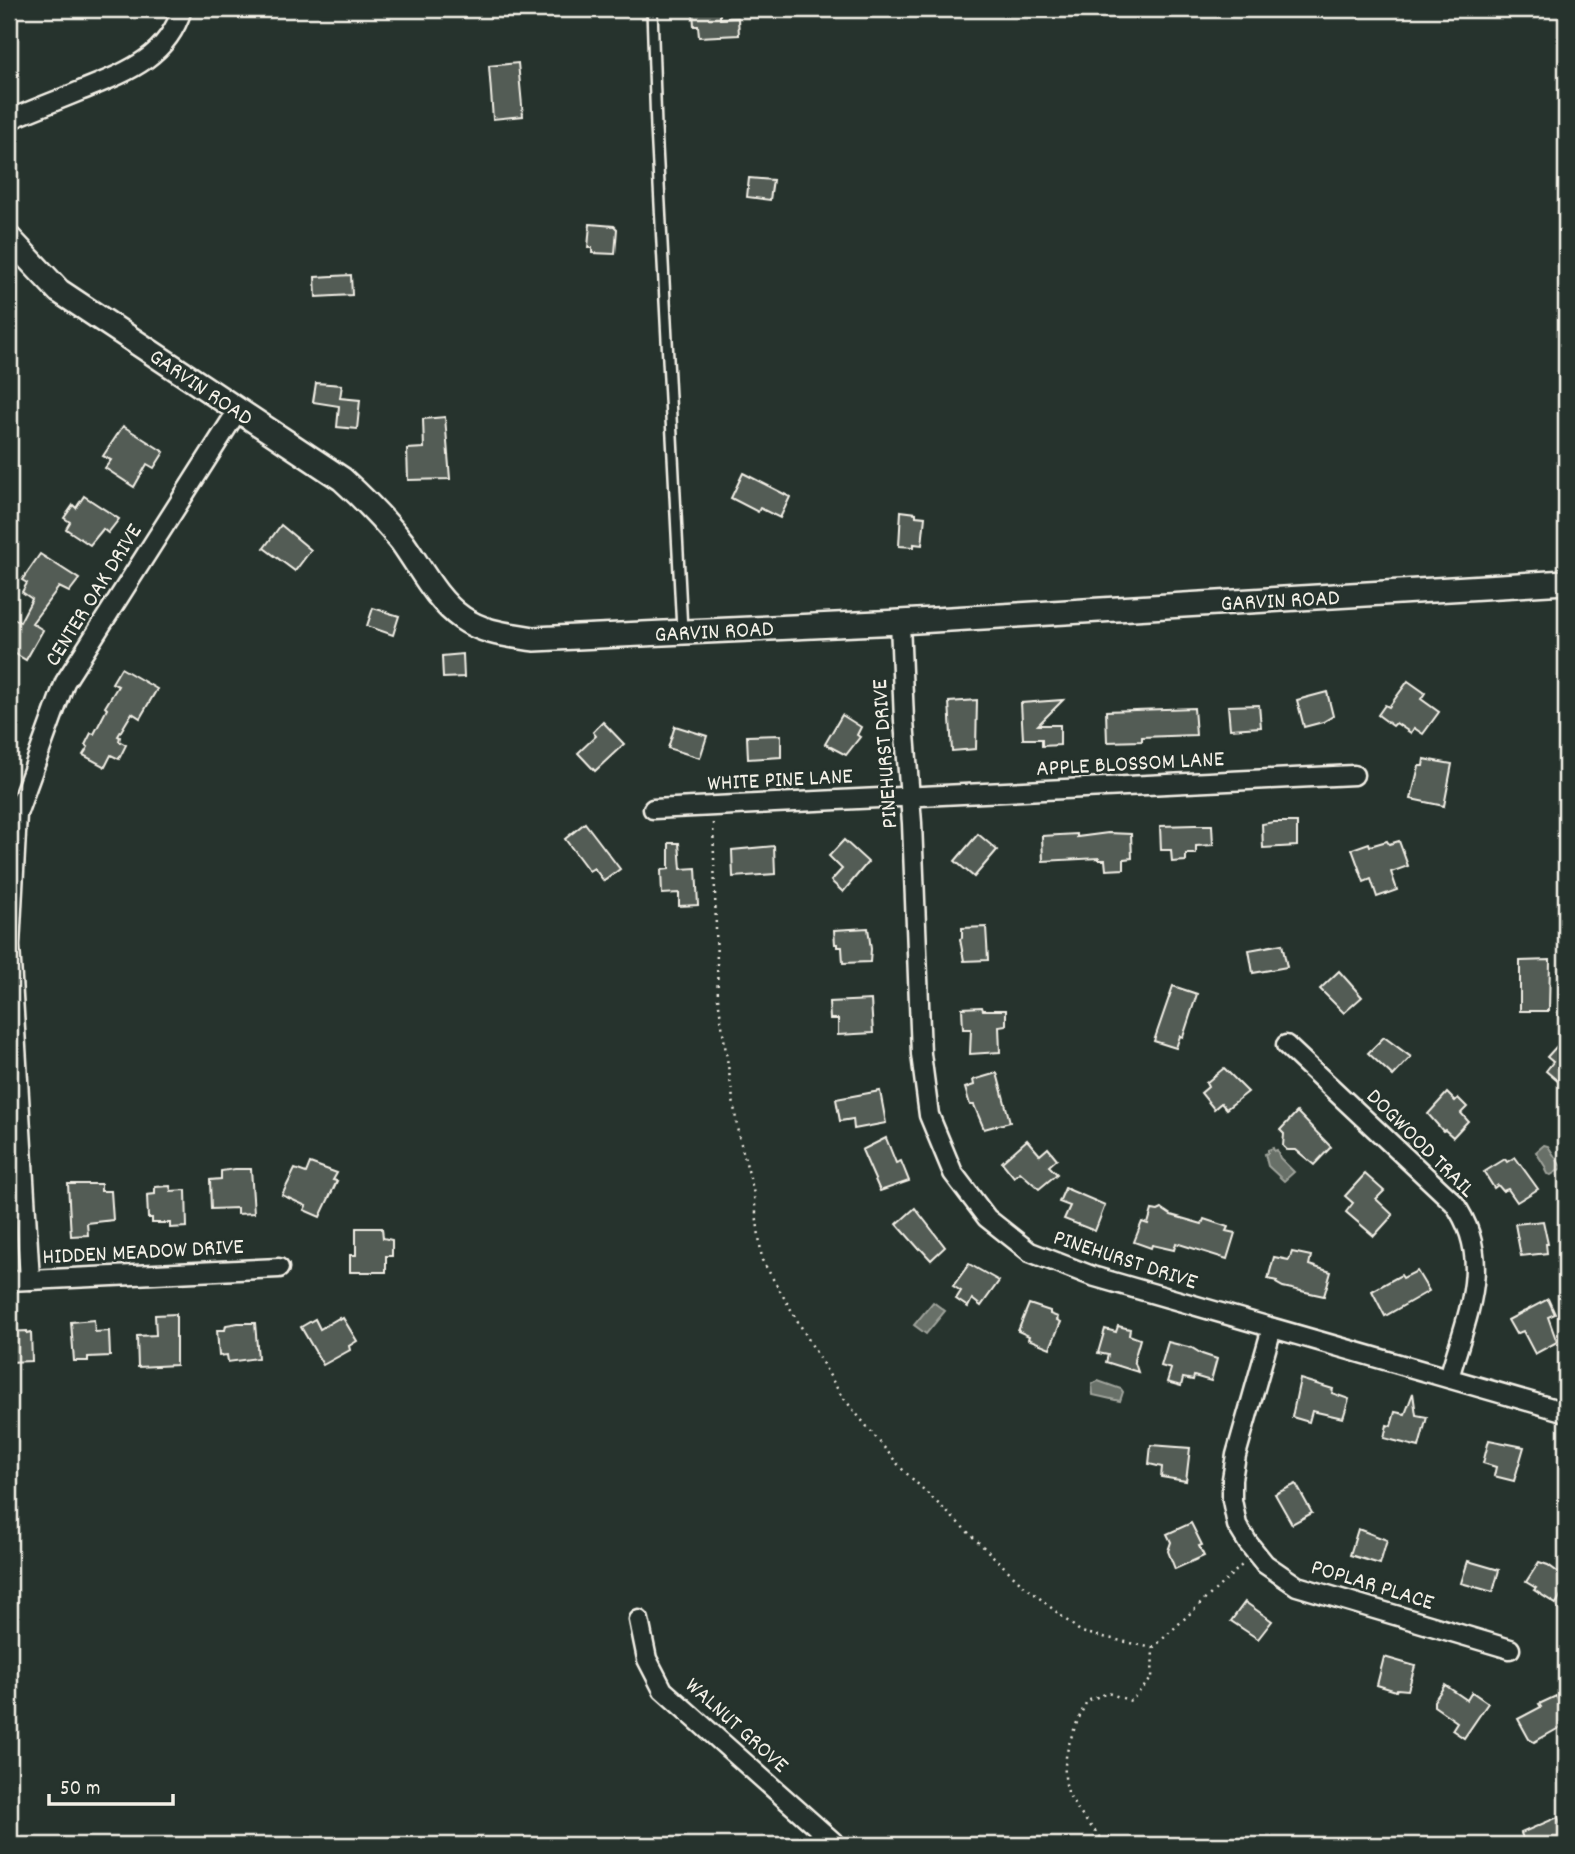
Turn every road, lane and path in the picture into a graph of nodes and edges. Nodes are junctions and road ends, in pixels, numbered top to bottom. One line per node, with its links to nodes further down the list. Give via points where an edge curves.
1 (182, 9): 3 (street, via 172,33 132,70)
2 (652, 9): 8 (lane)
3 (9, 120)
4 (9, 238): 5 (street, GARVIN ROAD, via 59,291)
5 (238, 410): 8 (street, GARVIN ROAD, via 342,479 400,539 446,603 485,630 534,639); 13 (street, CENTER OAK DRIVE, via 65,682 17,814)
6 (1566, 582): 7 (street, GARVIN ROAD)
7 (900, 622): 8 (street, GARVIN ROAD); 10 (street, PINEHURST DRIVE)
8 (682, 632)
9 (1354, 775): 10 (street, APPLE BLOSSOM LANE)
10 (909, 796): 11 (street, WHITE PINE LANE); 18 (street, PINEHURST DRIVE, via 920,1054 929,1115 953,1173 987,1218 1030,1252 1093,1276)
11 (713, 806): 12 (street, WHITE PINE LANE); 23 (path, via 718,998 762,1260 841,1395 901,1468 1021,1583 1081,1632)
12 (653, 809)
13 (10, 939): 16 (street, CENTER OAK DRIVE)
14 (1286, 1045): 19 (street, DOGWOOD TRAIL, via 1454,1203 1465,1219 1477,1265)
15 (279, 1268): 16 (street, HIDDEN MEADOW DRIVE)
16 (30, 1280): 17 (street, HIDDEN MEADOW DRIVE)
17 (9, 1281)
18 (1272, 1328): 19 (street, PINEHURST DRIVE); 21 (street, POPLAR PLACE, via 1232,1479 1237,1525)
19 (1449, 1378): 20 (street, PINEHURST DRIVE)
20 (1566, 1412)
21 (1256, 1554): 23 (path); 24 (street, POPLAR PLACE, via 1297,1586)
22 (639, 1619): 25 (street, WALNUT GROVE, via 647,1659 663,1690)
23 (1153, 1648): 26 (path, via 1152,1678 1145,1686 1131,1701 1108,1693 1087,1701 1070,1741 1064,1776 1070,1798)
24 (1510, 1649)
25 (837, 1845)
26 (1107, 1845)

